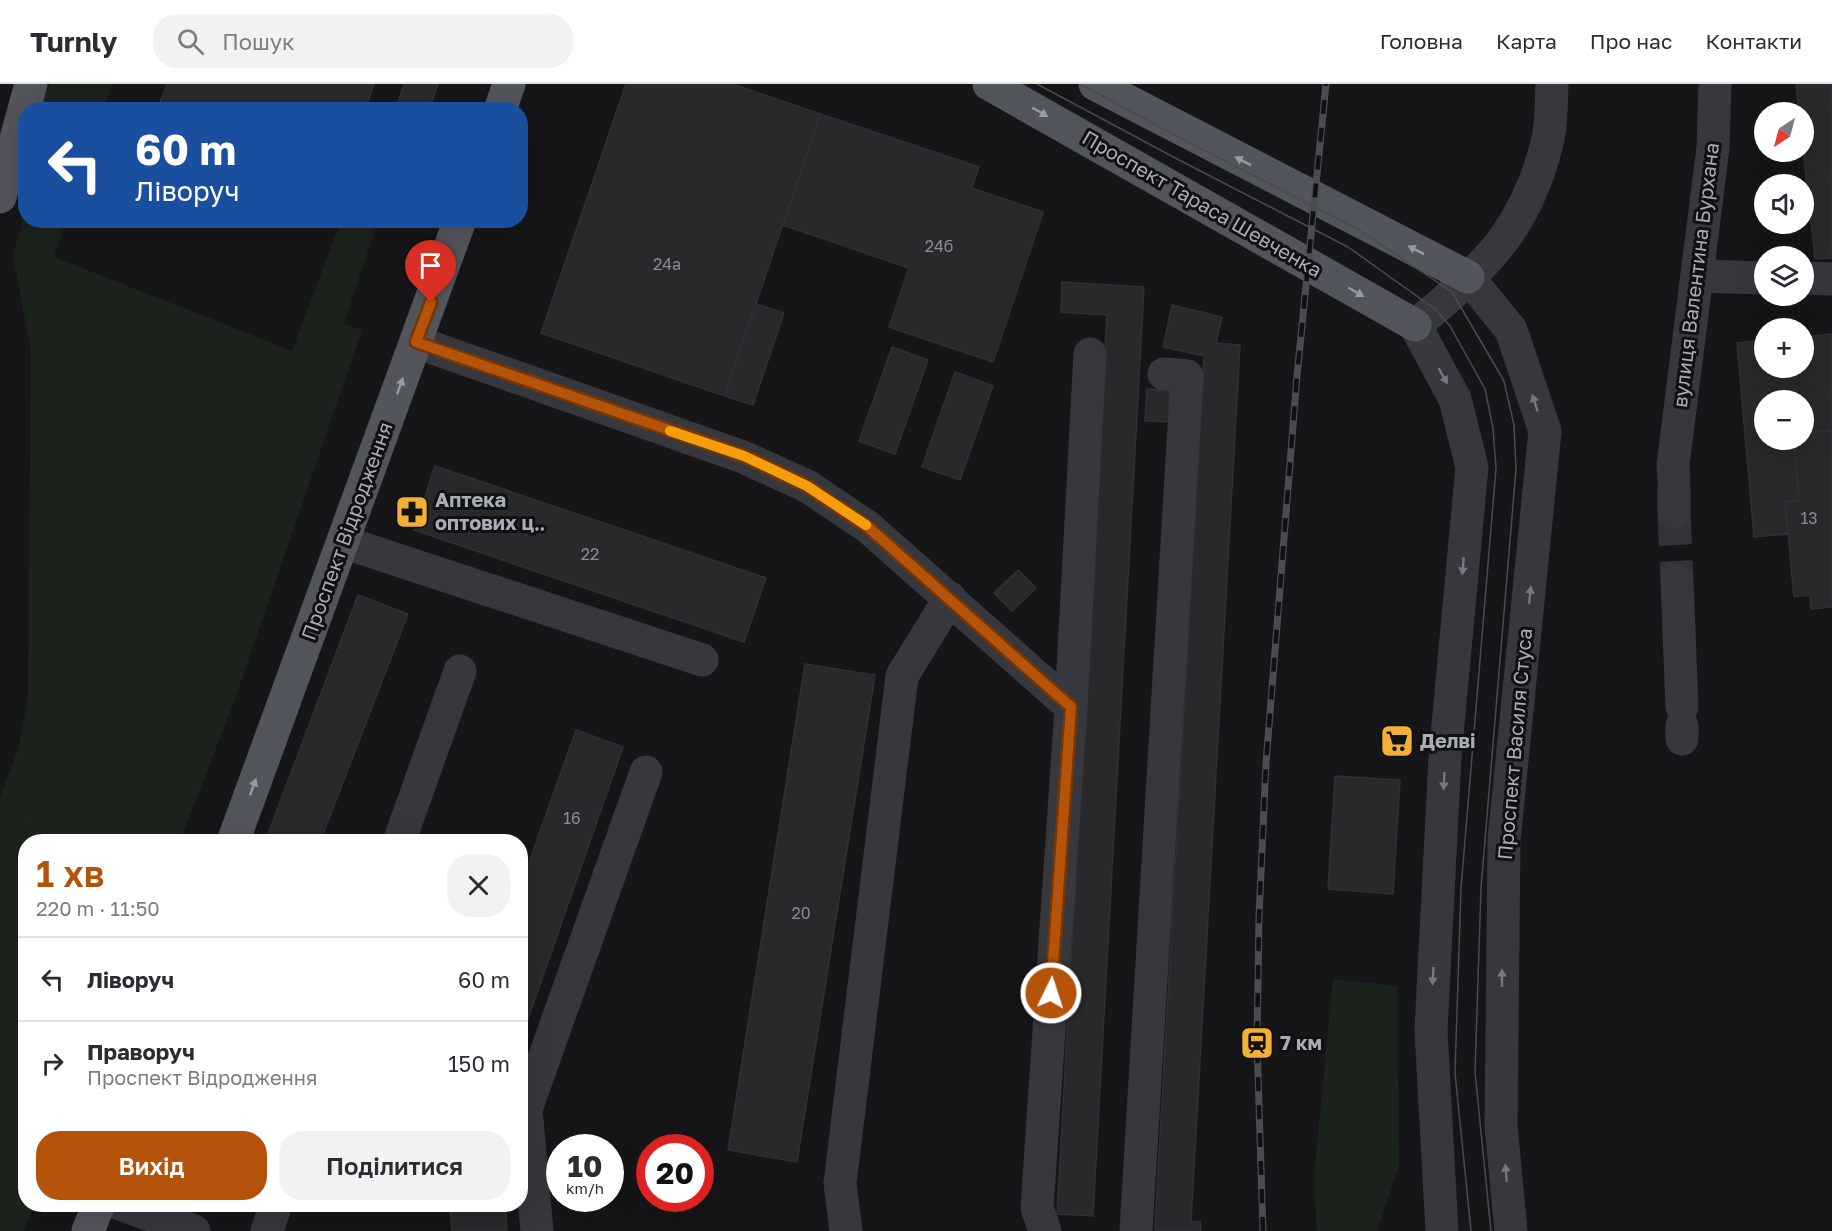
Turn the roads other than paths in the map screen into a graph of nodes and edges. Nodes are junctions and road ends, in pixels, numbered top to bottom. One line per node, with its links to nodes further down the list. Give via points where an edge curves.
1 (29, 84): 7 (street); 8 (main road)
2 (509, 84): 9 (main road)
3 (989, 84): 20 (main road, Проспект Тараса Шевченка, one-way to 20)
4 (1095, 84): 16 (main road, one-way to 4)
5 (1552, 84): 16 (street, via 1548,142 1531,192 1504,239)
6 (1715, 84): 15 (street, вулиця Валентина Бурхана, via 1713,148)
7 (22, 102)
8 (24, 102)
9 (503, 102)
10 (18, 111): 12 (street)
11 (18, 127): 13 (main road)
12 (0, 156)
13 (0, 197)
14 (457, 228): 21 (main road, Проспект Відродження)
15 (1697, 276): 17 (street); 24 (street, вулиця Валентина Бурхана)
16 (1468, 277): 20 (street); 48 (street, Проспект Василя Стуса, one-way to 16, via 1501,1126 1504,840 1545,431 1511,330)
17 (1754, 278)
18 (1814, 278): 19 (street)
19 (1832, 279)
20 (1415, 325): 47 (street, one-way to 47, via 1455,399 1472,468 1445,757 1431,1030)
21 (416, 342): 25 (main road, Проспект Відродження, one-way to 21); 27 (street, via 744,456 807,486 868,527)
22 (1090, 354): 30 (street)
23 (1164, 374): 46 (street, via 1187,376)
24 (1674, 487)
25 (343, 542): 28 (street); 33 (main road, Проспект Відродження, one-way to 25)
26 (1677, 581): 31 (street)
27 (950, 598): 30 (street); 44 (street, via 902,676 840,1183)
28 (702, 660)
29 (459, 670): 34 (street)
30 (1071, 707): 45 (street, via 1037,1208)
31 (1682, 724)
32 (646, 772): 35 (street)
33 (236, 834)
34 (402, 834)
35 (528, 1103)
36 (528, 1131): 43 (street)
37 (96, 1212): 40 (main road)
38 (142, 1212): 41 (street)
39 (273, 1212): 42 (street)
40 (88, 1231)
41 (194, 1231)
42 (267, 1231)
43 (537, 1231)
44 (846, 1231)
45 (1044, 1231)
46 (1136, 1231)
47 (1442, 1231)
48 (1511, 1231)

